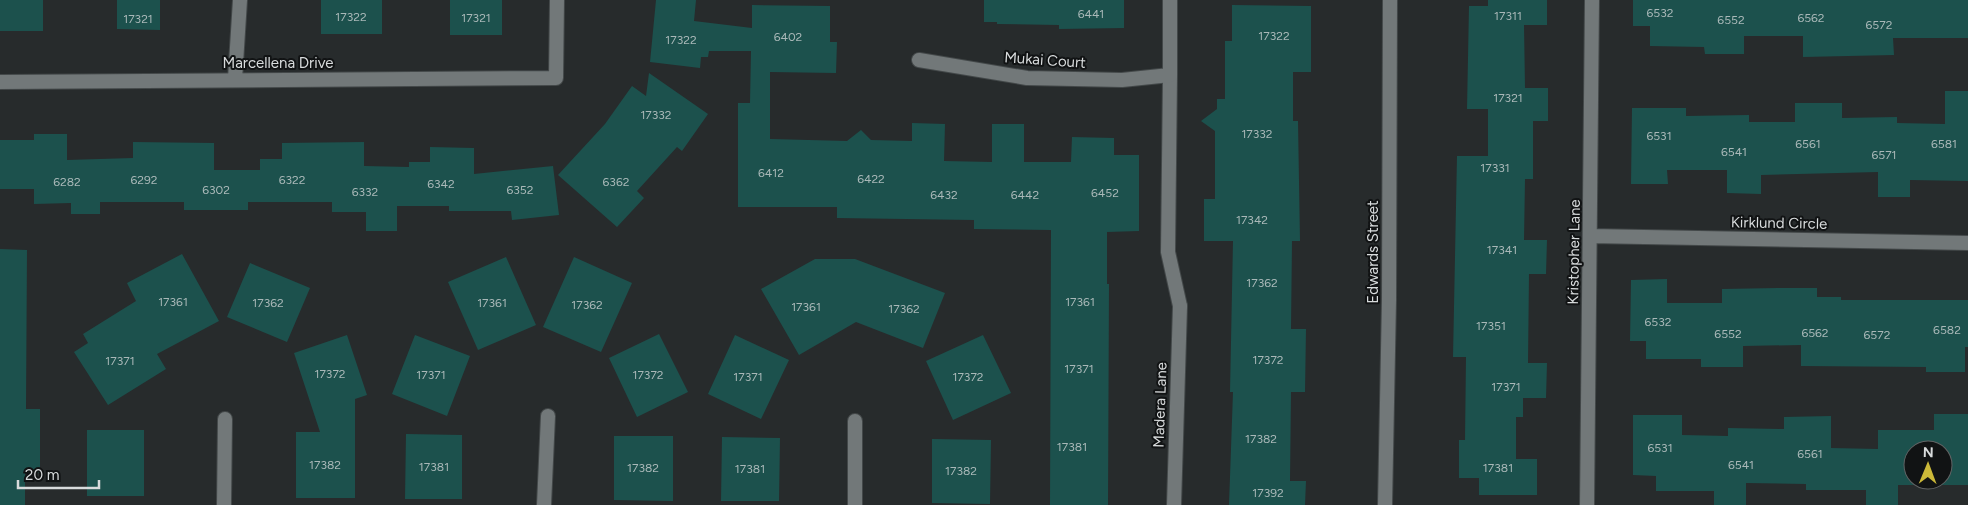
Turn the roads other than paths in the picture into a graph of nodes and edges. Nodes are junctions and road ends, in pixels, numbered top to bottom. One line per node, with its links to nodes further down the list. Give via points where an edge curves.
1 (240, 0): 8 (street)
2 (557, 0): 8 (street, Marcellena Drive, via 556,78)
3 (1170, 0): 7 (street)
4 (1390, 0): 19 (street, Edwards Street)
5 (1592, 0): 10 (street, Kristopher Lane)
6 (919, 60): 7 (street, Mukai Court, via 1027,78 1122,80)
7 (1170, 75): 18 (street, Madera Lane, via 1168,252 1180,306)
8 (235, 79): 9 (street, Marcellena Drive)
9 (0, 82)
10 (1590, 236): 11 (street, Kirklund Circle); 20 (street, Kristopher Lane)
11 (1968, 243)
12 (548, 416): 16 (street)
13 (225, 419): 15 (street)
14 (855, 421): 17 (street)
15 (224, 505)
16 (544, 505)
17 (854, 505)
18 (1174, 505)
19 (1385, 505)
20 (1587, 505)

